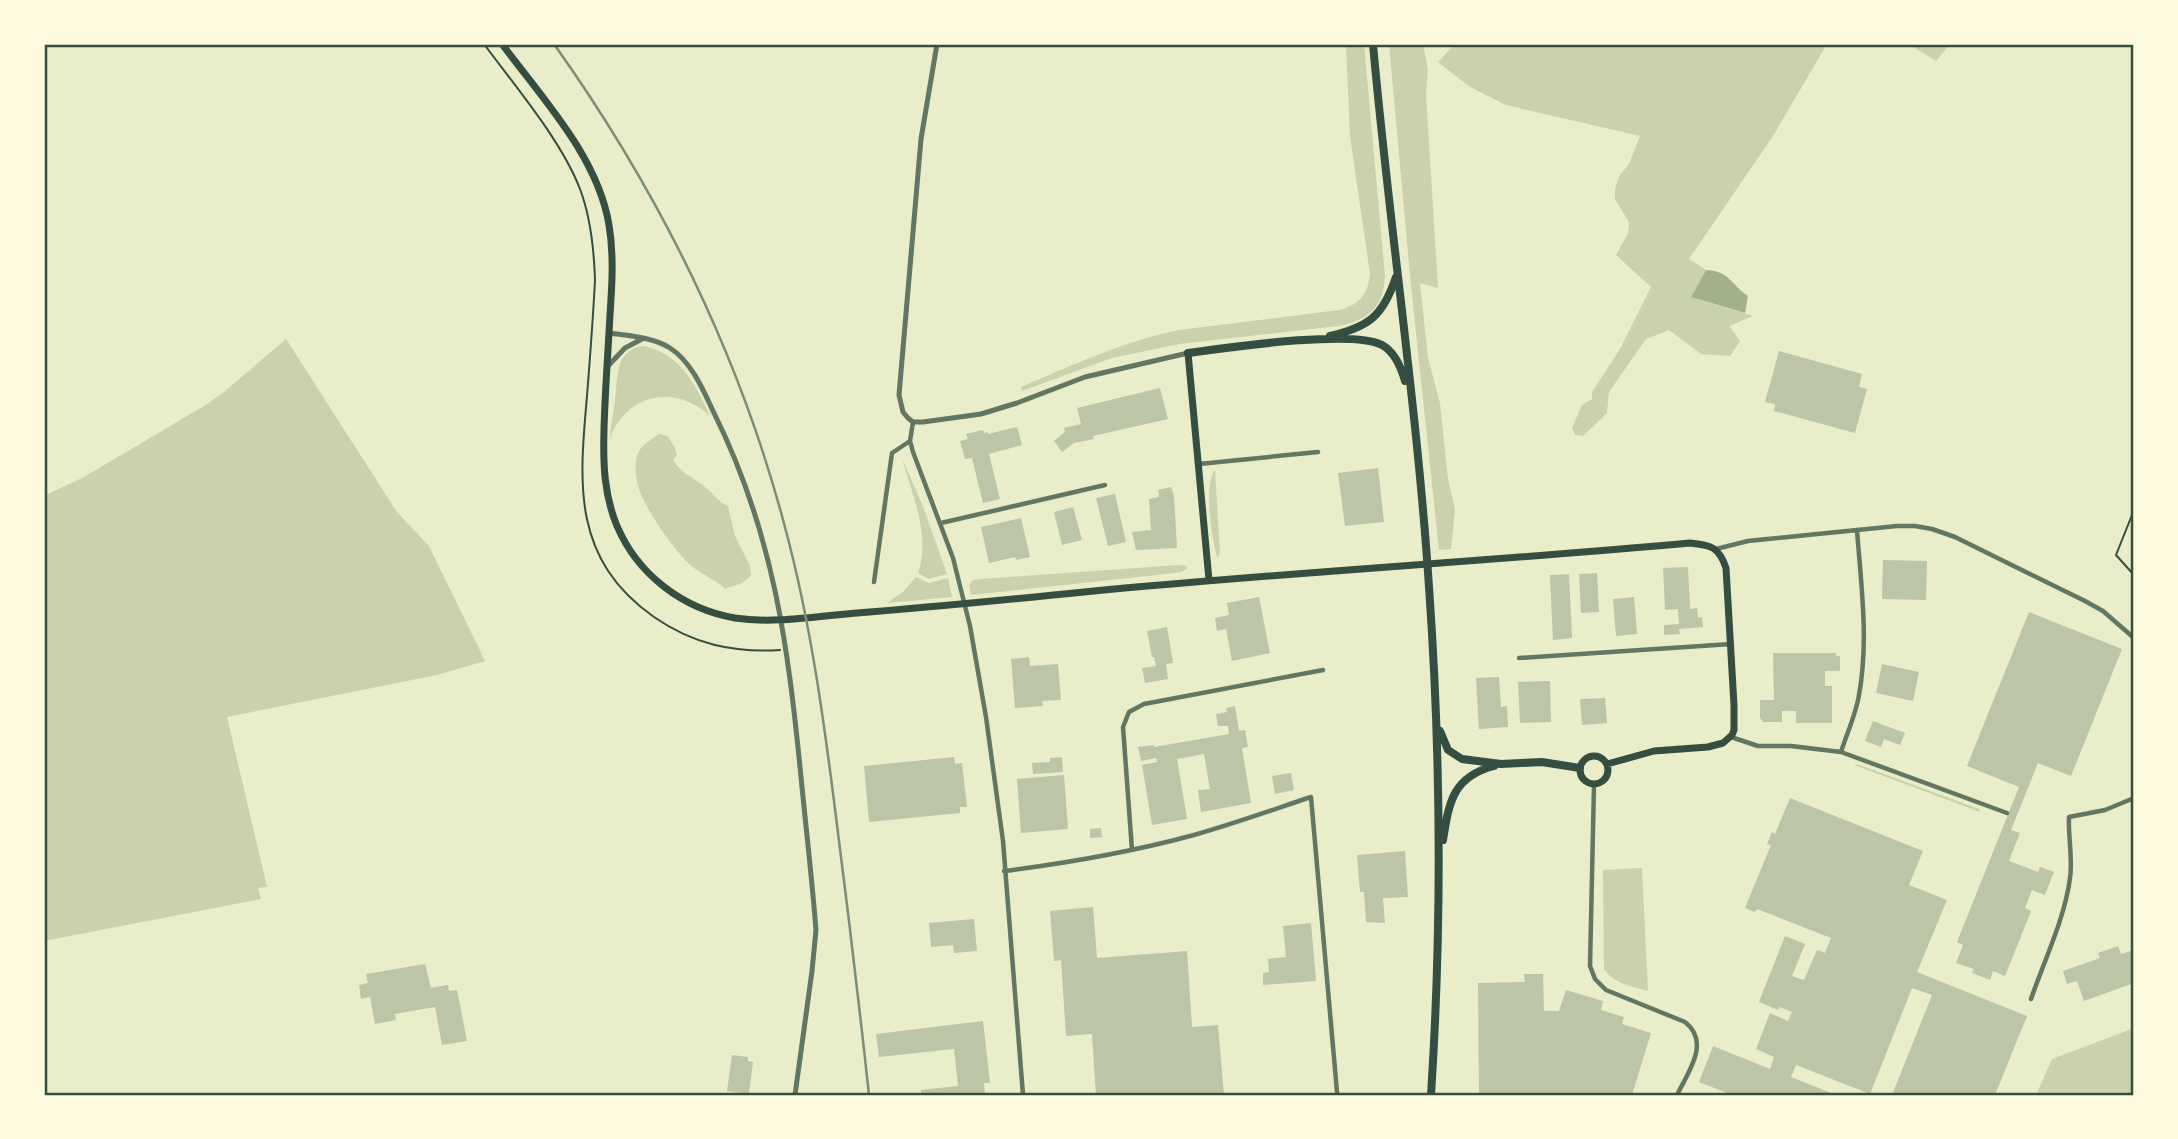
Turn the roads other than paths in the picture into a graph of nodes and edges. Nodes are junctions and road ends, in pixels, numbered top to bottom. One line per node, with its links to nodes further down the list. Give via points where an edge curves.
1 (502, 44): 5 (main road, via 577,146 597,183 611,237)
2 (937, 44): 11 (street, via 921,139 900,395 903,412)
3 (1373, 44): 4 (highway)
4 (1398, 273): 7 (highway, via 1385,305 1368,323); 10 (highway)
5 (609, 333): 6 (street); 9 (main road)
6 (642, 339): 9 (street); 39 (street, via 670,348 697,380 740,470 771,568 790,673 814,901 815,940)
7 (1313, 340): 8 (highway); 10 (highway, via 1361,339 1388,349 1402,371)
8 (1188, 353): 11 (street, via 1085,377 981,414); 14 (main road)
9 (607, 366): 19 (main road, via 603,454 617,526 650,576 708,612 762,620)
10 (1411, 400): 25 (highway, via 1426,540)
11 (913, 422): 12 (street)
12 (910, 441): 16 (street); 20 (street, via 892,453)
13 (1318, 452): 14 (street)
14 (1199, 464): 19 (main road)
15 (1105, 485): 16 (street)
16 (941, 523): 36 (street, via 964,603 986,717)
17 (1857, 530): 18 (street, via 1748,541); 21 (street, via 1915,526 1944,532 2103,611); 27 (street, via 1863,672)
18 (1716, 549): 19 (main road, via 1690,543); 22 (main road, via 1726,568)
19 (1209, 580)
20 (874, 582)
21 (2134, 638)
22 (1732, 644): 23 (street); 26 (main road)
23 (1519, 658)
24 (1323, 670): 34 (street, via 1144,704 1129,712 1123,727)
25 (1437, 722): 28 (highway, via 1454,755); 35 (highway)
26 (1731, 737): 27 (street, via 1758,746); 29 (main road, via 1708,747 1654,751)
27 (1841, 752): 33 (street)
28 (1501, 764): 30 (highway, via 1542,762); 35 (highway, via 1478,771 1458,787 1448,809)
29 (1607, 764): 30 (main road, via 1593,756); 31 (main road, via 1607,776)
30 (1580, 768): 31 (main road, via 1582,779)
31 (1594, 785): 42 (street, via 1590,966 1606,990 1692,1028 1697,1050)
32 (2134, 798): 37 (street, via 2069,817 2069,887)
33 (2007, 813)
34 (1132, 850): 36 (street); 38 (street, via 1311,797)
35 (1439, 864): 41 (highway)
36 (1004, 871): 40 (street)
37 (2031, 999)
38 (1337, 1092)
39 (795, 1095)
40 (1023, 1095)
41 (1431, 1095)
42 (1677, 1095)

